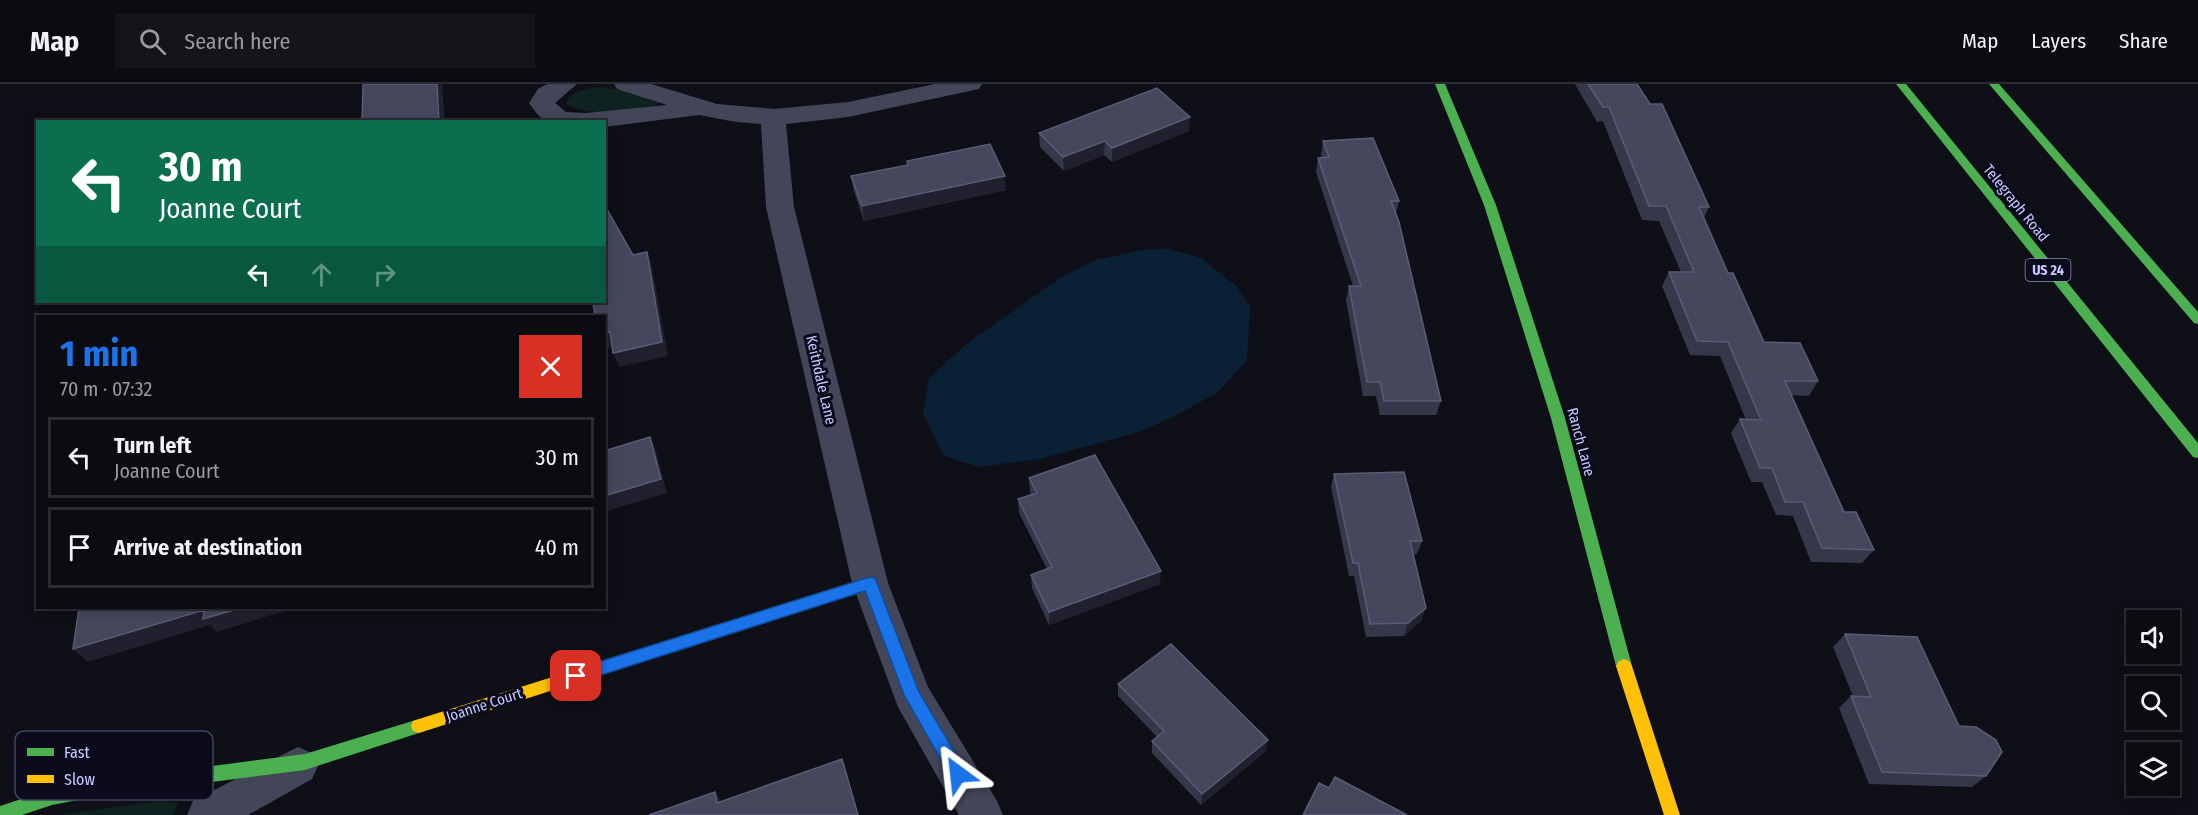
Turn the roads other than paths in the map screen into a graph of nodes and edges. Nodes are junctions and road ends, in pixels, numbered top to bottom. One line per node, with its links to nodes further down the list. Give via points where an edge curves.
1 (565, 84): 7 (street, via 547,94 542,103 561,118 594,120)
2 (627, 84): 7 (street)
3 (970, 84): 8 (street, via 838,110)
4 (1440, 84): 18 (main road, Ranch Lane, via 1490,205 1551,396 1620,654)
5 (1901, 84): 10 (main road, Telegraph Road / US 24)
6 (1994, 84): 9 (main road)
7 (704, 109): 8 (street)
8 (773, 118): 11 (street, Keithdale Lane, via 780,207)
9 (2198, 320)
10 (2198, 453)
11 (870, 583): 12 (main road, Joanne Court); 17 (street, Keithdale Lane, via 912,695)
12 (305, 762): 13 (main road, Joanne Court); 16 (street, Joanne Court)
13 (213, 774)
14 (43, 800): 15 (main road, Joanne Court)
15 (0, 814)
16 (208, 815)
17 (982, 815)
18 (1672, 815)

